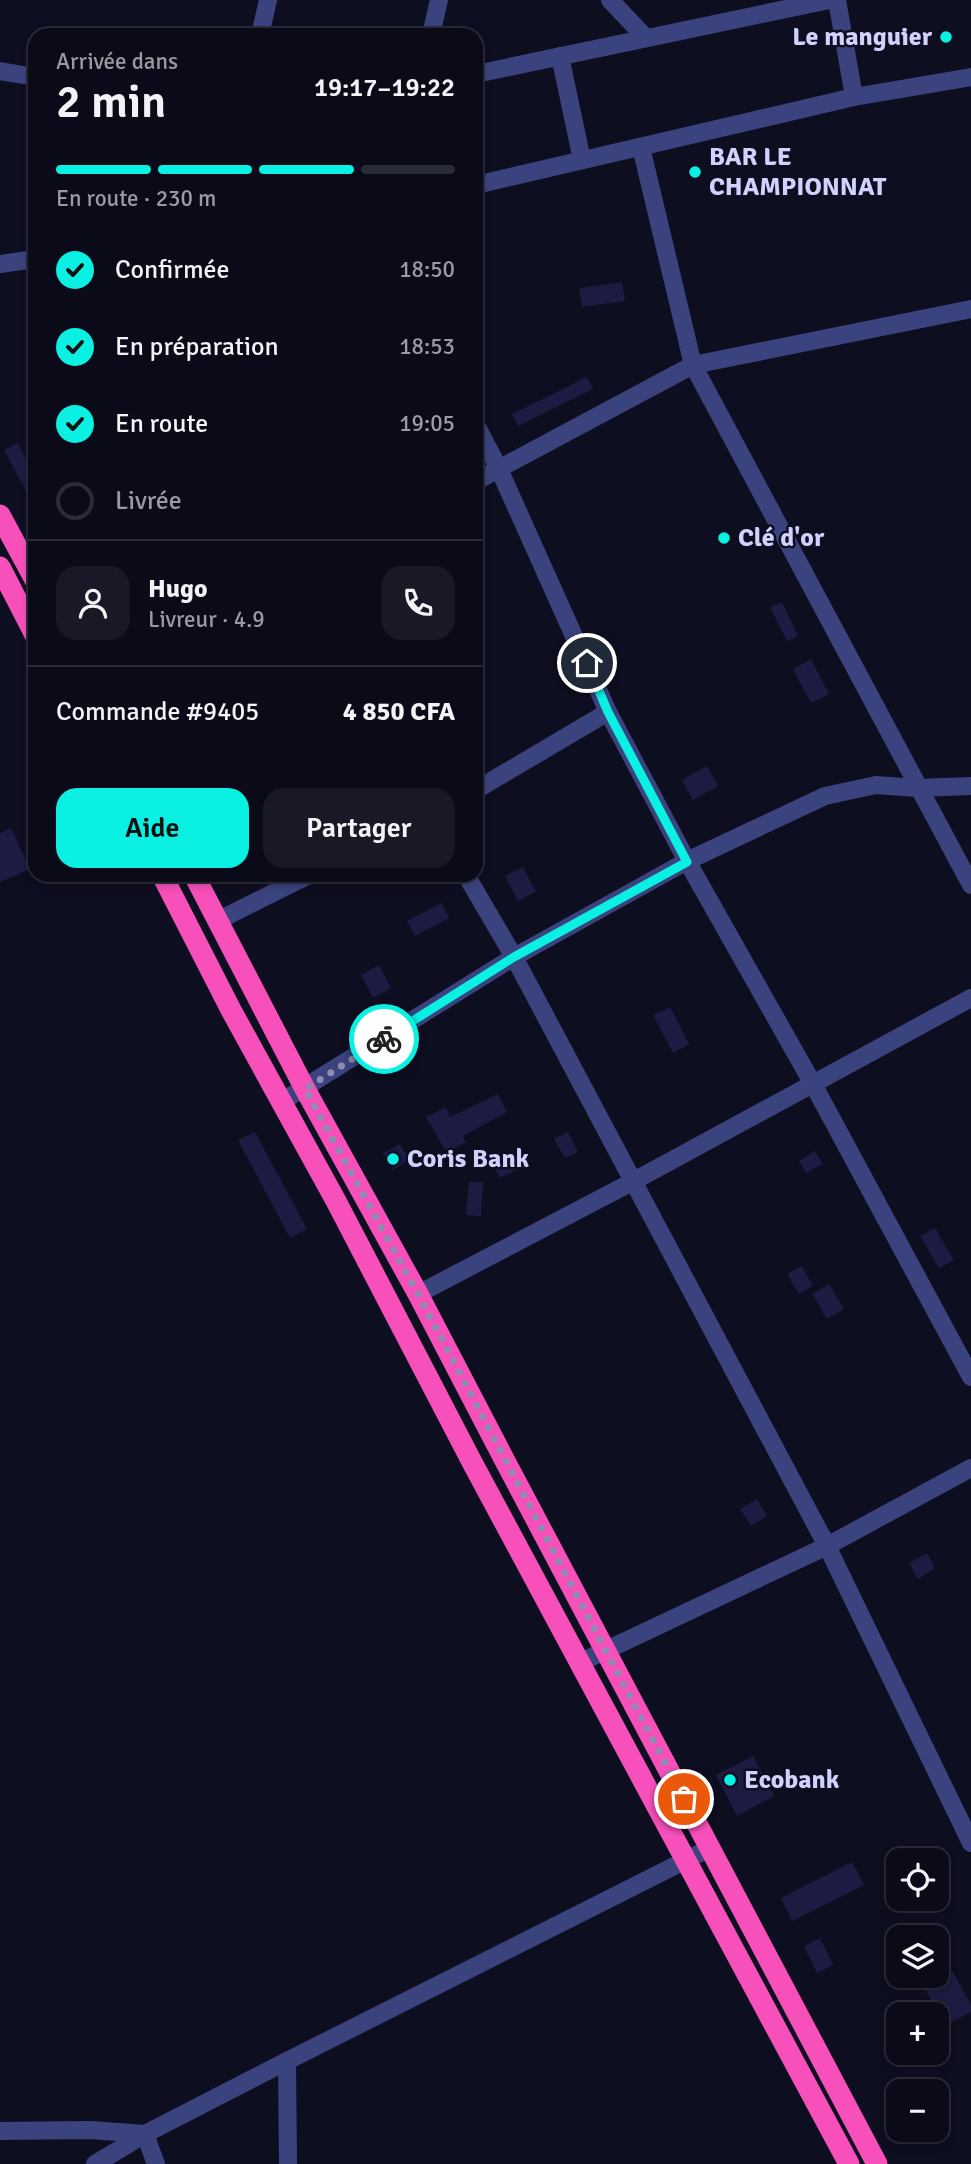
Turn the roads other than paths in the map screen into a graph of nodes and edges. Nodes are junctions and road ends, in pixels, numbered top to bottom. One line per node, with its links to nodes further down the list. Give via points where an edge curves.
1 (268, 0): 6 (street)
2 (439, 0): 7 (street)
3 (610, 0): 8 (street)
4 (829, 0): 8 (street)
5 (837, 0): 14 (street)
6 (262, 28)
7 (433, 28)
8 (646, 38): 9 (street)
9 (560, 56): 11 (street); 16 (street)
10 (0, 71): 12 (street)
11 (483, 72)
12 (28, 76)
13 (971, 77): 14 (street)
14 (853, 97): 15 (street)
15 (641, 147): 16 (street); 21 (street)
16 (582, 160): 17 (street)
17 (483, 183)
18 (28, 260): 19 (street)
19 (0, 264)
20 (971, 309): 21 (street)
21 (693, 365): 23 (street); 32 (street)
22 (483, 438): 23 (street)
23 (499, 469): 24 (street); 29 (street)
24 (483, 477)
25 (0, 515): 27 (highway)
26 (0, 567): 28 (highway)
27 (28, 567)
28 (28, 621)
29 (608, 712): 30 (street); 33 (street)
30 (483, 786)
31 (971, 786): 32 (street)
32 (918, 788): 33 (street, via 876,785 825,796); 38 (street)
33 (687, 862): 40 (street); 42 (street)
34 (166, 882): 44 (highway)
35 (198, 882): 39 (highway)
36 (295, 882): 39 (street)
37 (470, 882): 40 (street)
38 (971, 885)
39 (219, 920): 43 (highway)
40 (514, 957): 43 (street); 45 (street)
41 (971, 998): 42 (street)
42 (813, 1084): 45 (street); 47 (street)
43 (305, 1089): 44 (street); 46 (highway)
44 (281, 1102): 51 (highway)
45 (632, 1182): 46 (street); 49 (street)
46 (418, 1294): 50 (highway)
47 (971, 1377)
48 (971, 1468): 49 (street)
49 (827, 1546): 50 (street); 52 (street)
50 (605, 1651): 51 (street); 53 (highway)
51 (579, 1663): 54 (highway)
52 (969, 1835)
53 (710, 1848): 54 (street); 62 (highway)
54 (686, 1860): 55 (street); 61 (highway)
55 (287, 2061): 57 (street); 60 (street)
56 (0, 2131): 57 (street)
57 (145, 2134): 58 (street); 59 (street)
58 (95, 2164)
59 (156, 2164)
60 (288, 2164)
61 (849, 2164)
62 (877, 2164)

